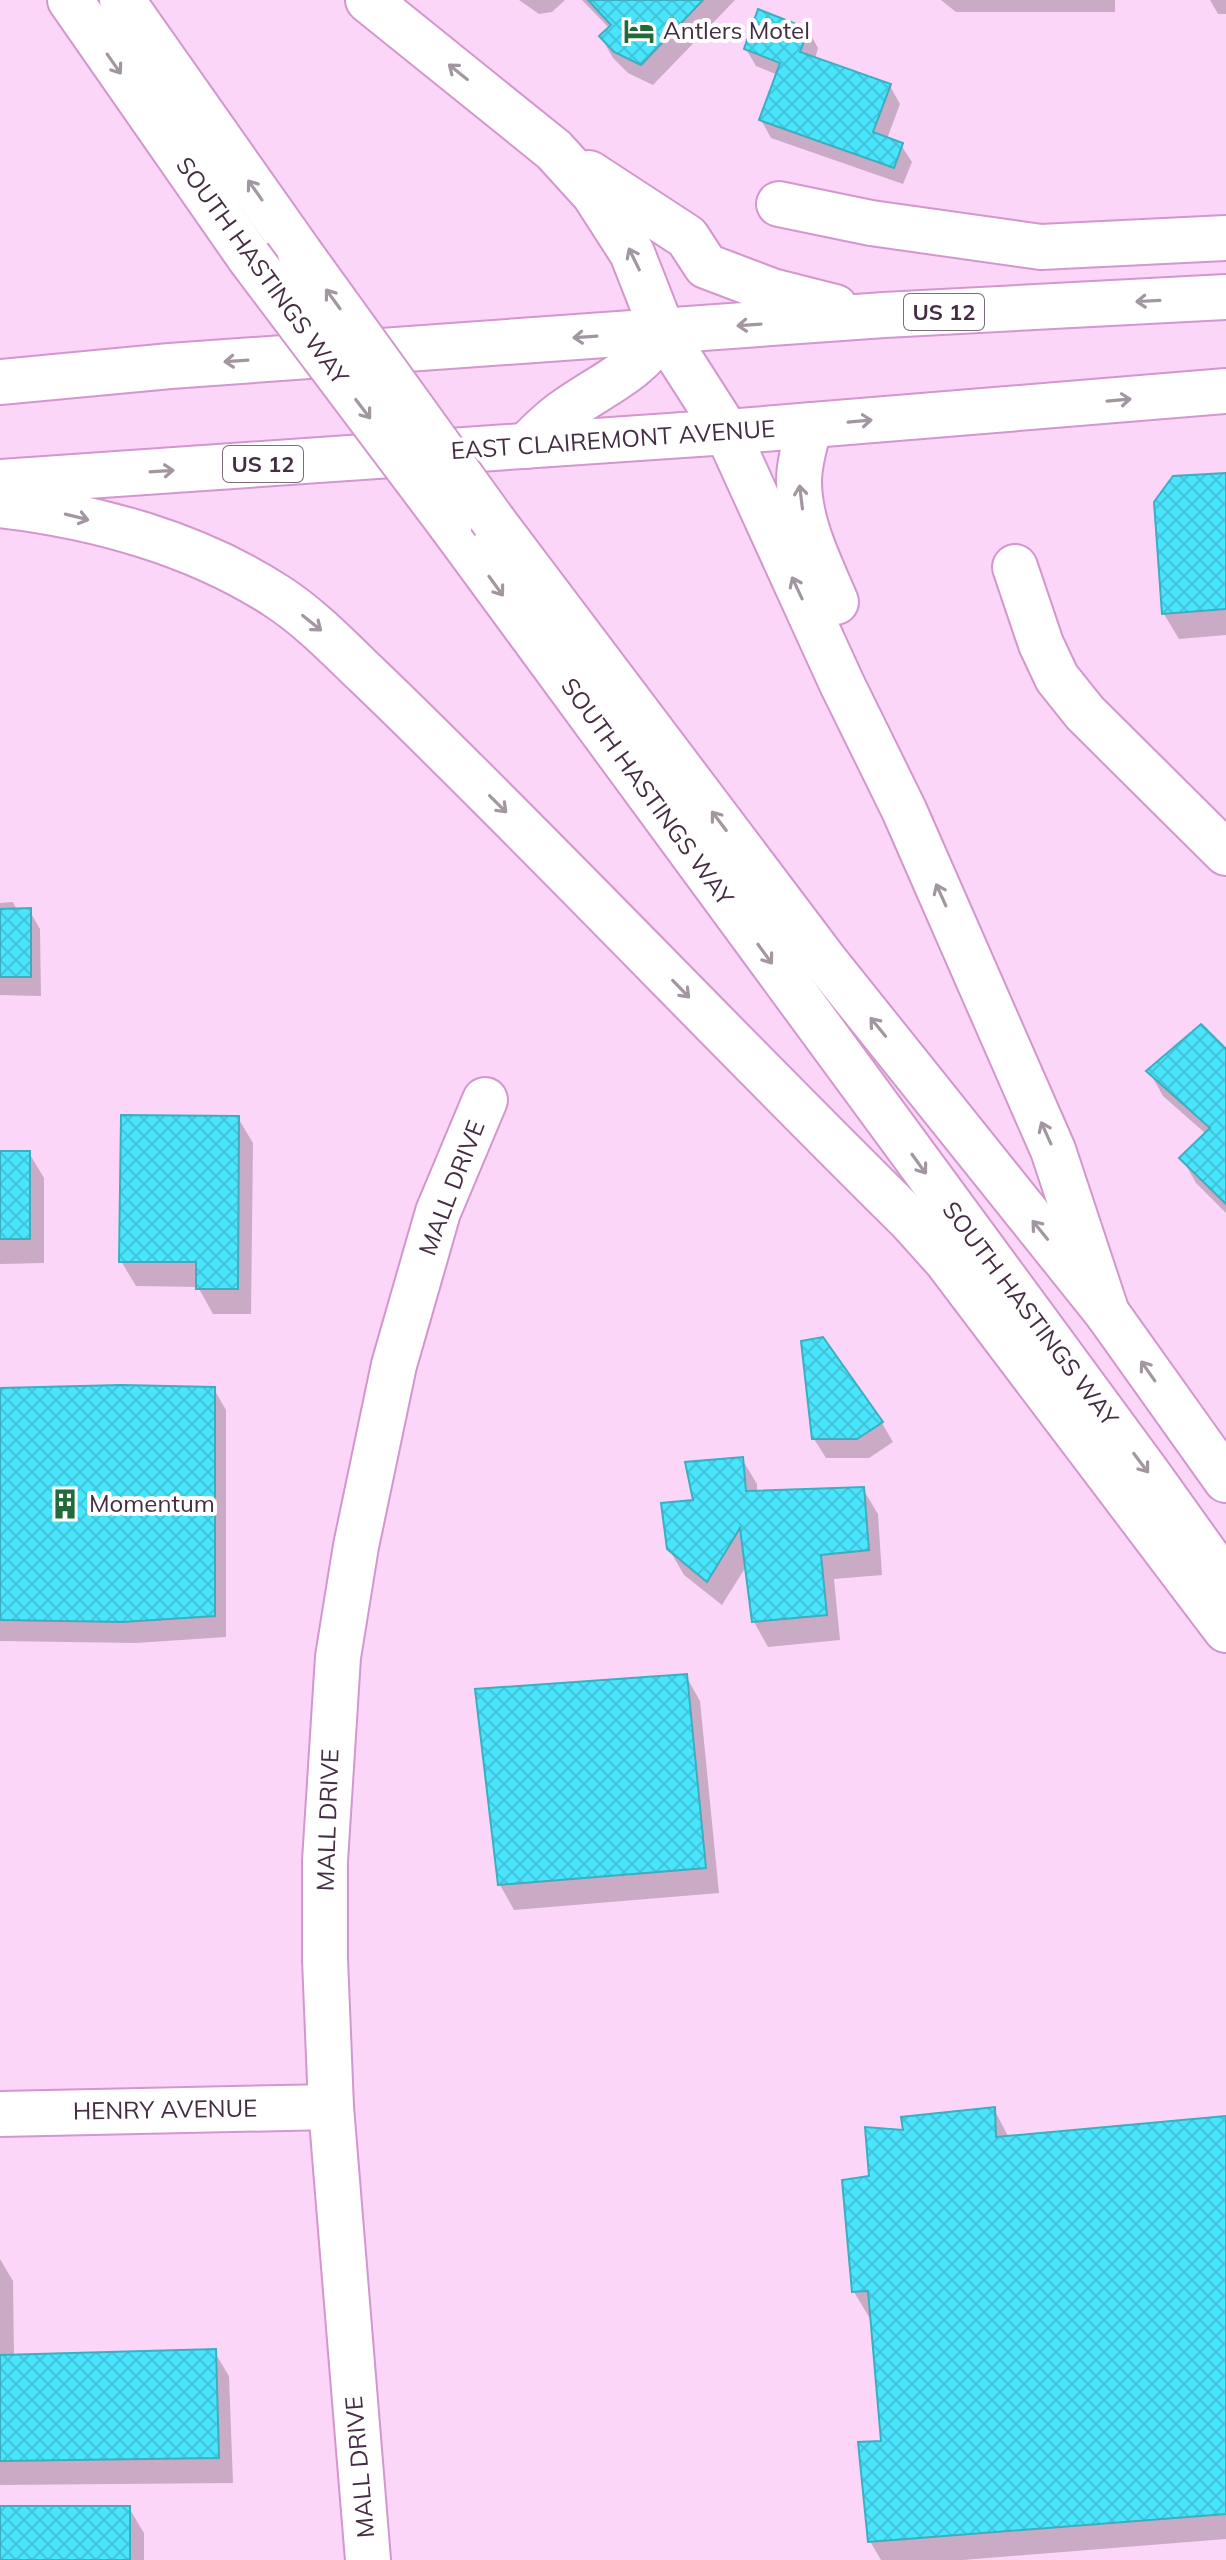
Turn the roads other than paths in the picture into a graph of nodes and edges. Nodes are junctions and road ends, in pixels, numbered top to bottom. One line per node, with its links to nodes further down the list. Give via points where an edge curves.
1 (70, 0): 23 (main road, SOUTH HASTINGS WAY, one-way to 23, bridge, via 249,257)
2 (122, 0): 21 (main road, SOUTH HASTINGS WAY, one-way to 2, bridge, via 826,962 494,522)
3 (368, 0): 4 (main road, one-way to 3)
4 (554, 150): 8 (main road, via 687,237 706,266 772,291); 9 (main road, one-way to 4, via 632,253 594,194)
5 (779, 204): 6 (main road, via 1041,247)
6 (1226, 238)
7 (1226, 297): 8 (main road, US 12, one-way to 8)
8 (884, 315): 9 (main road, US 12, one-way to 9)
9 (663, 332): 10 (main road, US 12, one-way to 10); 13 (main road); 14 (main road, via 637,364 564,411)
10 (0, 382)
11 (1226, 391): 12 (main road, EAST CLAIREMONT AVENUE / US 12, one-way to 11)
12 (810, 425): 13 (main road, EAST CLAIREMONT AVENUE / US 12); 18 (main road, one-way to 12, via 860,662 800,505 799,479)
13 (727, 432): 14 (main road, EAST CLAIREMONT AVENUE / US 12); 18 (main road, one-way to 13)
14 (526, 446): 15 (main road, EAST CLAIREMONT AVENUE / US 12, one-way to 14)
15 (0, 482)
16 (0, 505): 24 (main road, one-way to 24, via 59,513 187,551 280,598 322,631 937,1250)
17 (1015, 567): 19 (main road, via 1057,678 1085,713)
18 (904, 810): 21 (main road, one-way to 18, via 1053,1150)
19 (1226, 853)
20 (485, 1100): 25 (main road, MALL DRIVE, via 438,1212 394,1365 340,1641 325,1861)
21 (1107, 1313): 22 (main road, SOUTH HASTINGS WAY, one-way to 21)
22 (1226, 1480)
23 (1226, 1583)
24 (1226, 1630)
25 (331, 2107): 26 (main road, HENRY AVENUE); 27 (main road, MALL DRIVE)
26 (0, 2114)
27 (368, 2560)

